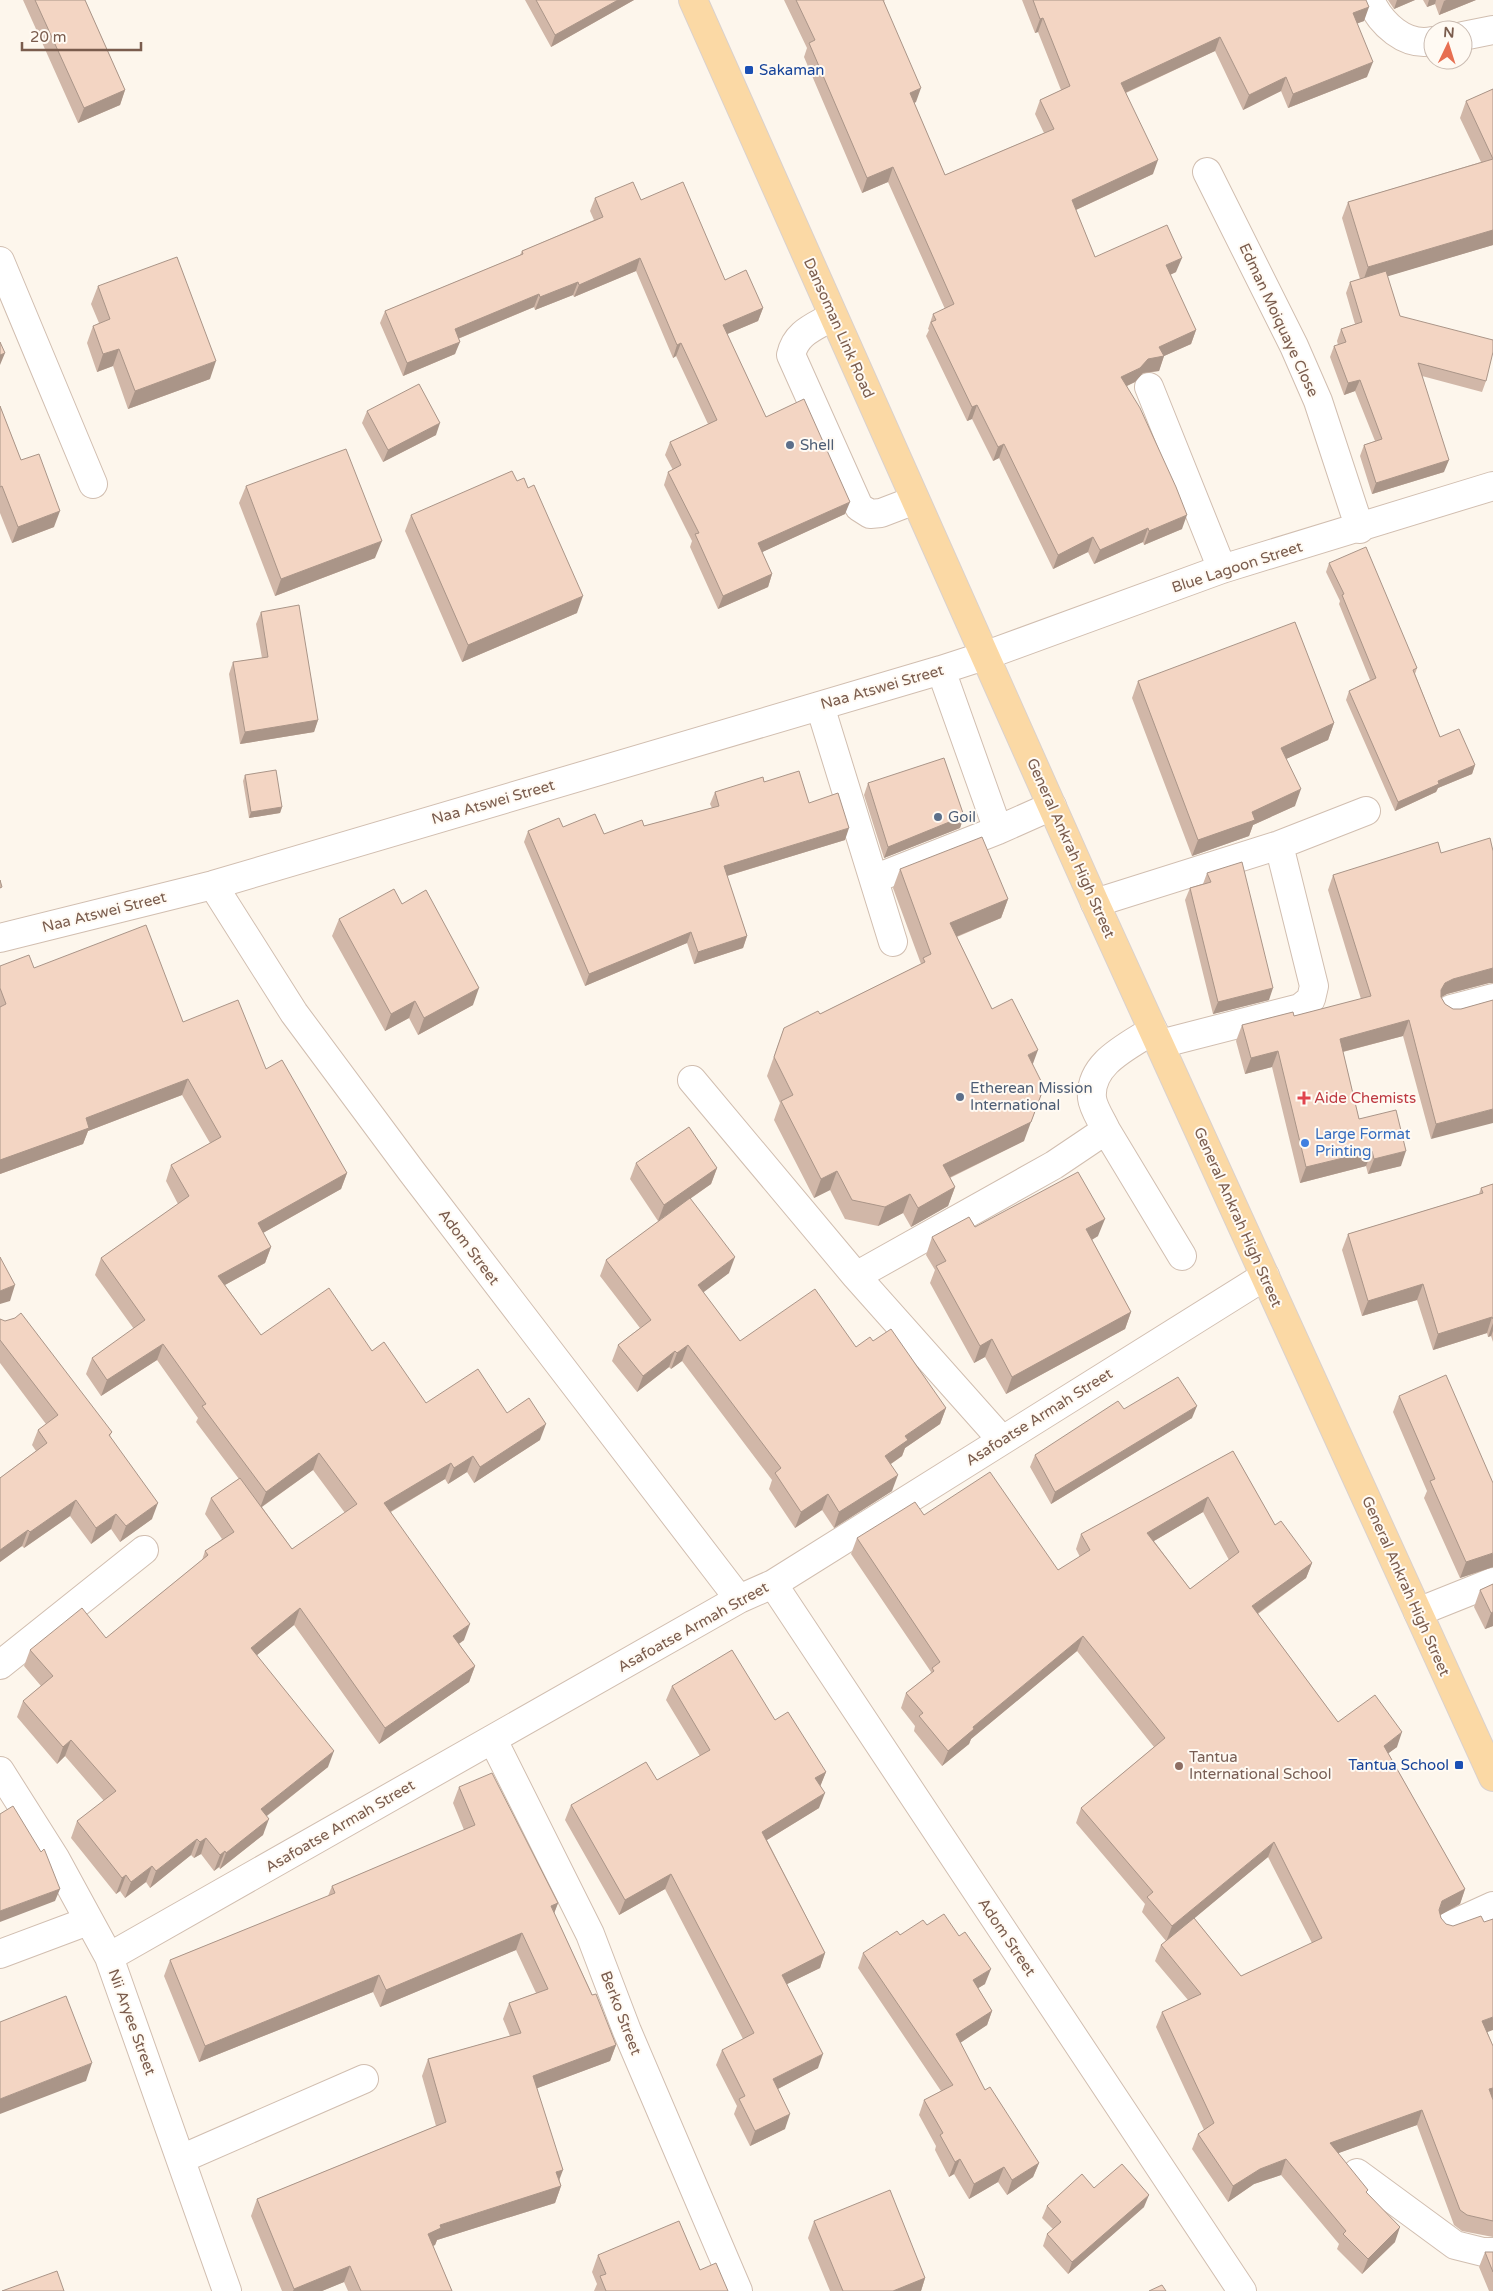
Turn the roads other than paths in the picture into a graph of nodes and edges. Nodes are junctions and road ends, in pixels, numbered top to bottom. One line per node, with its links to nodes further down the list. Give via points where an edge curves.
1 (693, 0): 8 (main road, Dansoman Link Road)
2 (1370, 0): 5 (street, via 1375,12 1398,36)
3 (1493, 30): 4 (street)
4 (1473, 34)
5 (1423, 41)
6 (1207, 172): 13 (street, Edman Moiquaye Close, via 1294,346 1318,402)
7 (0, 261): 10 (street)
8 (833, 316): 12 (main road, Dansoman Link Road); 12 (street, via 801,335 791,355 795,364 860,507 870,514 881,513)
9 (1149, 387): 14 (street)
10 (92, 484)
11 (1493, 486): 13 (street, Blue Lagoon Street)
12 (915, 500): 15 (main road, Dansoman Link Road)
13 (1360, 529): 14 (street, Blue Lagoon Street)
14 (1222, 569): 15 (street, Blue Lagoon Street)
15 (984, 656): 16 (street, Naa Atswei Street); 18 (main road, General Ankrah High Street)
16 (941, 670): 17 (street, Naa Atswei Street); 20 (street)
17 (820, 706): 22 (street); 23 (street, Naa Atswei Street)
18 (1052, 806): 20 (street); 24 (main road, General Ankrah High Street)
19 (1366, 811): 21 (street)
20 (998, 830): 22 (street)
21 (1279, 845): 24 (street); 29 (street, via 1314,986 1311,999 1300,1008)
22 (874, 878): 26 (street)
23 (214, 884): 25 (street, Naa Atswei Street); 39 (street, Adom Street, via 300,1021)
24 (1095, 903): 29 (main road, General Ankrah High Street)
25 (0, 938)
26 (893, 942)
27 (1493, 998): 28 (street)
28 (1451, 1009)
29 (1157, 1037): 31 (street, via 1100,1068 1093,1084 1092,1099); 34 (main road, General Ankrah High Street)
30 (692, 1080): 33 (street)
31 (1106, 1130): 32 (street); 33 (street, via 1054,1165)
32 (1182, 1256)
33 (856, 1276): 35 (street)
34 (1265, 1276): 35 (street, Asafoatse Armah Street); 40 (main road, General Ankrah High Street)
35 (1002, 1440): 38 (street, Asafoatse Armah Street)
36 (144, 1550): 41 (street)
37 (1493, 1582): 40 (street)
38 (773, 1584): 39 (street, Asafoatse Armah Street); 56 (street, Adom Street)
39 (739, 1599): 42 (street, Asafoatse Armah Street)
40 (1418, 1612): 44 (main road, General Ankrah High Street)
41 (0, 1665)
42 (493, 1740): 49 (street, Asafoatse Armah Street); 55 (street, Berko Street, via 590,1934 627,2031)
43 (0, 1771): 46 (street, Nii Aryee Street, via 55,1858)
44 (1493, 1777)
45 (1493, 1906): 47 (street)
46 (88, 1921): 48 (street); 49 (street, Nii Aryee Street)
47 (1449, 1926)
48 (0, 1954)
49 (109, 1957): 51 (street, Nii Aryee Street)
50 (364, 2079): 51 (street)
51 (181, 2159): 54 (street, Nii Aryee Street)
52 (1357, 2173): 53 (street, via 1456,2245)
53 (1493, 2252)
54 (228, 2291)
55 (738, 2291)
56 (1242, 2291)

